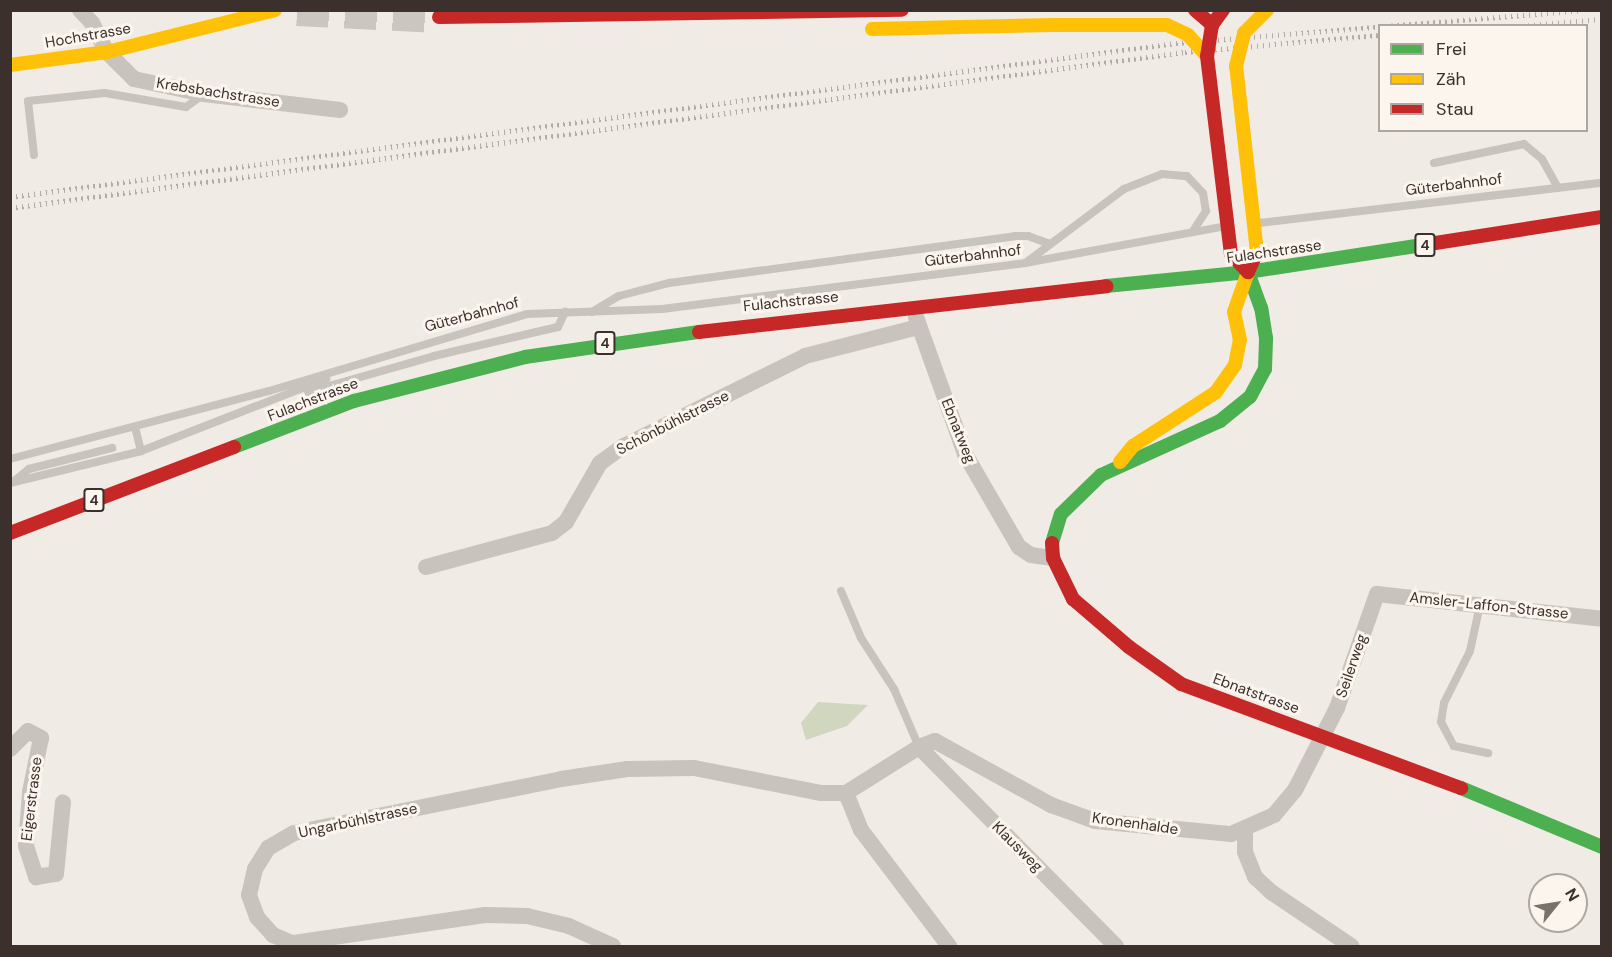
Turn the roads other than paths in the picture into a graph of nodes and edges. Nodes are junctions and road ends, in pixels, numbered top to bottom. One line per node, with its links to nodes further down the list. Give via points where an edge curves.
1 (80, 10): 13 (street, Krebsbachstrasse, via 92,23)
2 (275, 10): 13 (main road, Hochstrasse)
3 (685, 10): 9 (main road)
4 (902, 10): 9 (main road)
5 (1195, 10): 10 (main road)
6 (1223, 10): 10 (main road)
7 (1267, 10): 16 (main road, bridge, via 1244,33)
8 (439, 17): 9 (main road)
9 (647, 17): 11 (main road)
10 (1212, 25): 14 (main road, bridge); 16 (main road)
11 (741, 27)
12 (855, 30): 14 (main road, bridge, via 1158,24 1181,30)
13 (107, 52): 15 (main road, Hochstrasse); 17 (street, Krebsbachstrasse, via 134,79)
14 (1207, 56): 29 (main road, bridge, via 1231,254)
15 (10, 65)
16 (1236, 66): 29 (main road, bridge, via 1257,252)
17 (204, 94): 18 (street, Krebsbachstrasse); 19 (lane, via 186,107 105,93 28,101)
18 (340, 110)
19 (34, 155)
20 (1434, 163): 22 (lane, via 1524,144 1542,159)
21 (1602, 183): 22 (lane, Güterbahnhof)
22 (1557, 186): 24 (lane, Güterbahnhof)
23 (1602, 217): 29 (main road, Fulachstrasse / 4)
24 (1248, 224)
25 (1237, 226): 26 (lane, Güterbahnhof)
26 (1192, 231): 27 (lane, via 1205,216 1203,193 1187,176 1162,174 1134,183); 28 (lane, Güterbahnhof)
27 (1050, 244): 28 (lane); 32 (lane, via 1015,236 669,283 619,296)
28 (1025, 263): 32 (lane, Güterbahnhof, via 662,309)
29 (1248, 272): 30 (main road, Fulachstrasse / 4); 40 (main road, via 1234,312 1240,340 1235,365 1216,392 1133,446); 40 (main road, via 1262,308 1266,338 1265,369 1250,397 1202,431)
30 (915, 305): 33 (street, Ebnatweg); 42 (main road, Fulachstrasse / 4, via 640,337 466,369 354,401)
31 (565, 312): 32 (lane, Güterbahnhof); 34 (lane, Güterbahnhof, via 527,314 488,323); 35 (lane, via 558,327 434,356)
32 (591, 313)
33 (918, 327): 43 (street, Ebnatweg, via 964,454 1018,547 1031,555); 44 (street, Schönbühlstrasse, via 805,356 622,447 600,463 566,522 552,533)
34 (354, 367): 35 (lane, Güterbahnhof); 36 (lane, Güterbahnhof)
35 (279, 400): 38 (lane, Güterbahnhof)
36 (135, 427): 38 (lane); 39 (lane, Güterbahnhof)
37 (112, 448): 41 (lane, via 29,469)
38 (141, 451): 41 (lane, Güterbahnhof)
39 (10, 459)
40 (1117, 467): 43 (main road, via 1083,489 1061,514 1052,538)
41 (11, 483)
42 (10, 533)
43 (1053, 558): 49 (main road, Ebnatstrasse, via 1073,599 1129,647 1181,684)
44 (426, 567)
45 (841, 591): 50 (lane, via 861,638 894,689)
46 (1377, 594): 47 (street, Amsler-Laffon-Strasse); 49 (street, Seilerweg, via 1337,708)
47 (1480, 605): 48 (street, Amsler-Laffon-Strasse); 52 (lane, via 1470,651 1444,703 1441,722 1454,746)
48 (1602, 619)
49 (1323, 736): 55 (street, Kronenhalde, via 1295,790 1274,815); 56 (main road, Ebnatstrasse, via 1436,777)
50 (919, 747): 53 (street); 55 (street, Kronenhalde, via 935,741 1051,805 1095,821 1199,832); 59 (street, Klausweg)
51 (10, 749): 54 (street, Eigerstrasse, via 28,731 41,738 30,792 26,846 36,877 56,874)
52 (1488, 753)
53 (846, 794): 57 (street, Ungarbühlstrasse, via 822,793 694,768 627,769 561,778 294,833 268,848 255,869 249,895 257,917 273,935 292,943 485,915 527,916 569,926); 58 (street, via 861,830)
54 (63, 802)
55 (1245, 831): 60 (street, via 1245,852 1255,877)
56 (1602, 847)
57 (614, 946)
58 (949, 946)
59 (1116, 946)
60 (1351, 946)

